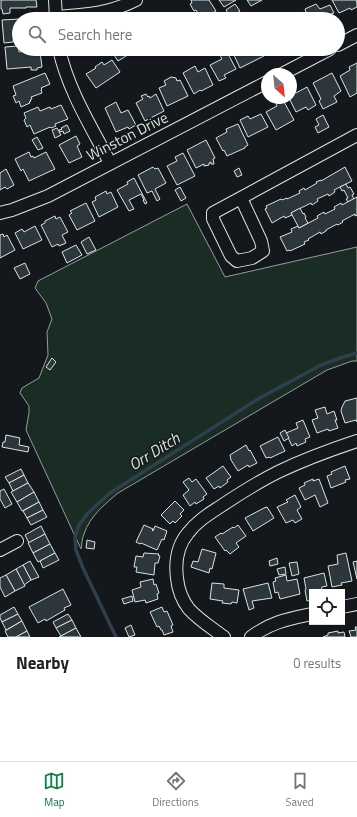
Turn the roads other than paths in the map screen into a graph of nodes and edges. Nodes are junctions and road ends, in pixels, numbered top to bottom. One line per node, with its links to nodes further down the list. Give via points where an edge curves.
1 (55, 0): 3 (street)
2 (136, 0): 4 (street)
3 (56, 12)
4 (102, 12)
5 (356, 37): 6 (street)
6 (345, 42)
7 (61, 56): 12 (street, via 74,93)
8 (317, 56): 9 (street)
9 (294, 68)
10 (261, 85): 12 (street, Winston Drive)
11 (357, 135): 13 (street)
12 (110, 163): 14 (street, Winston Drive, via 48,196)
13 (241, 198): 13 (street, via 213,213 231,256 237,261 252,258 263,251)
14 (0, 213)
15 (357, 440): 21 (street, via 279,472 242,492 198,521 188,532 180,544 177,556 177,586 188,608)
16 (17, 541): 17 (street)
17 (0, 550)
18 (357, 604): 19 (street)
19 (345, 606)
20 (309, 615): 22 (street, via 270,625)
21 (224, 637)
22 (251, 637)

